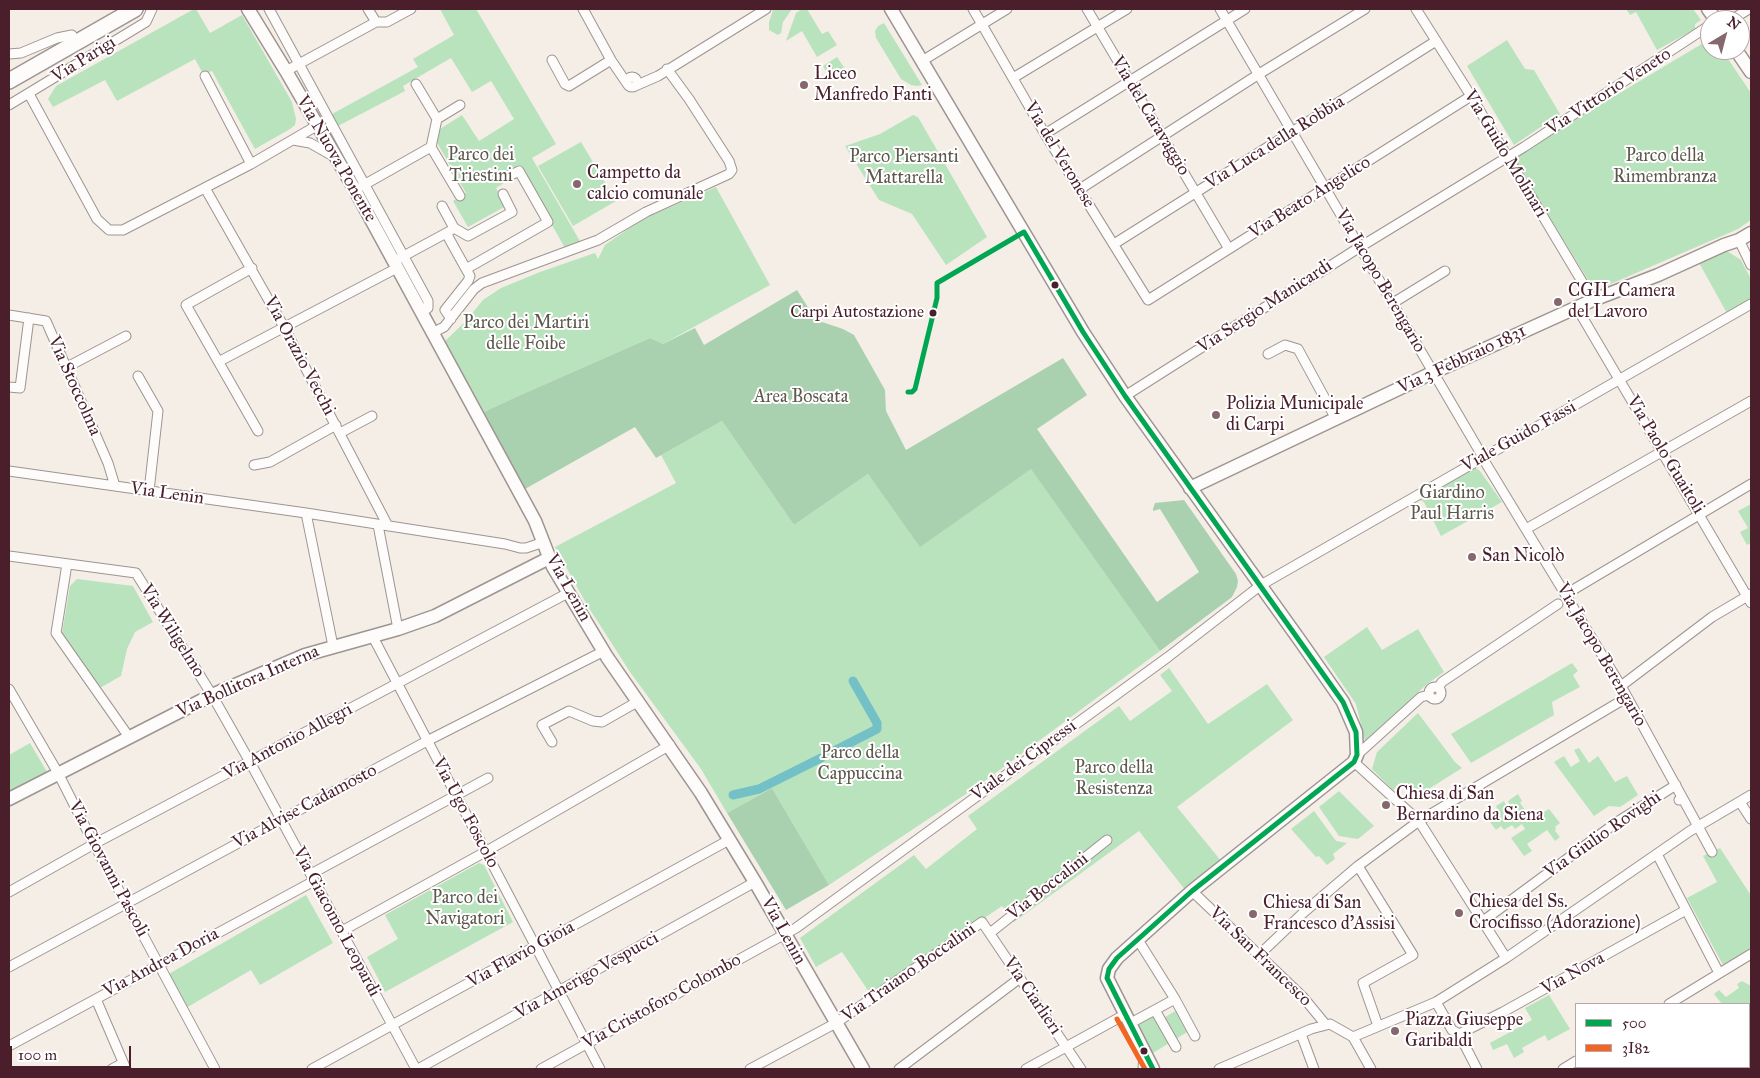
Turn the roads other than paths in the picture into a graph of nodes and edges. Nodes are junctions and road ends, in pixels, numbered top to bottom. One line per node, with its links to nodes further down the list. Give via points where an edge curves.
1 (119, 9): 24 (main road)
2 (135, 9): 40 (main road)
3 (152, 9): 42 (street, Via Parigi, via 146,22)
4 (248, 9): 32 (street, Via Nuova Ponente)
5 (269, 9): 31 (street, Via Nuova Ponente)
6 (412, 9): 20 (street, via 387,22)
7 (583, 9): 28 (street)
8 (766, 9): 33 (street)
9 (891, 9): 30 (street)
10 (973, 9): 21 (street, Via del Veronese)
11 (1007, 9): 21 (street)
12 (1086, 9): 22 (street, Via del Caravaggio)
13 (1127, 9): 22 (street)
14 (1220, 9): 19 (street, Via Jacopo Berengario)
15 (1245, 9): 19 (street)
16 (1365, 9): 36 (street)
17 (1416, 9): 25 (street, Via Guido Molinari)
18 (371, 10): 20 (street)
19 (1227, 20): 36 (street, Via Jacopo Berengario); 39 (street)
20 (376, 22): 31 (street)
21 (982, 24): 30 (street); 38 (street, Via del Veronese)
22 (1098, 28): 38 (street); 39 (street, Via del Caravaggio)
23 (1700, 32): 53 (street, Via Vittorio Veneto)
24 (72, 35): 26 (street, via 21,53); 34 (main road)
25 (1436, 41): 43 (street, Via Guido Molinari); 48 (street, Via Luca della Robbia)
26 (9, 54)
27 (552, 60): 28 (street, via 569,86)
28 (611, 60): 33 (street, via 632,81)
29 (1743, 60): 35 (street)
30 (922, 61): 96 (street, via 1084,332)
31 (300, 63): 32 (street); 57 (street, Via Nuova Ponente)
32 (286, 71): 47 (street, Via Nuova Ponente)
33 (665, 71): 85 (street, via 689,99 729,161 732,170 729,174 646,212 598,240 482,283)
34 (9, 72)
35 (1751, 72)
36 (1259, 74): 48 (street, Via Jacopo Berengario); 50 (street)
37 (205, 76): 55 (street)
38 (1013, 78): 49 (street, Via del Veronese)
39 (1129, 80): 49 (street); 50 (street, Via del Caravaggio)
40 (9, 81)
41 (416, 84): 46 (street)
42 (29, 94): 44 (street, Via Parigi); 58 (street, via 97,219 109,230 123,230)
43 (1471, 96): 53 (street, Via Guido Molinari); 60 (street, Via Beato Angelico)
44 (9, 105)
45 (460, 105): 46 (street)
46 (437, 119): 52 (street)
47 (318, 126): 51 (street); 54 (street, Via Nuova Ponente)
48 (1292, 132): 60 (street, Via Jacopo Berengario); 61 (street, Via Luca della Robbia)
49 (1045, 134): 59 (street, Via del Veronese)
50 (1162, 137): 59 (street); 61 (street, Via del Caravaggio)
51 (292, 140): 54 (street, via 310,143); 55 (street)
52 (431, 147): 57 (street); 63 (street)
53 (1507, 157): 71 (street, Via Sergio Manicardi); 79 (street, Via Guido Molinari)
54 (336, 158): 57 (street, Via Nuova Ponente)
55 (251, 164): 58 (street)
56 (509, 176): 76 (street, via 519,171 548,222)
57 (360, 187): 74 (street, Via Nuova Ponente)
58 (205, 188): 75 (street, Via Orazio Vecchi)
59 (1080, 188): 69 (street, Via del Veronese)
60 (1326, 188): 71 (street, Via Jacopo Berengario); 72 (street, Via Beato Angelico)
61 (1196, 193): 69 (street, Via Luca della Robbia); 72 (street, Via del Caravaggio)
62 (503, 194): 65 (street, via 512,212 468,236)
63 (460, 196)
64 (442, 206): 65 (street)
65 (454, 228): 66 (street)
66 (446, 233): 74 (street); 76 (street)
67 (1751, 233): 68 (street, Via 3 Febbraio 1831)
68 (1738, 240): 70 (street, Via 3 Febbraio 1831); 73 (street)
69 (1114, 244): 78 (street, Via del Veronese)
70 (1724, 245): 73 (street, via 1732,246); 79 (street, Via 3 Febbraio 1831)
71 (1360, 246): 80 (street, Via Jacopo Berengario); 96 (street, Via Sergio Manicardi)
72 (1229, 249): 78 (street, Via Beato Angelico)
73 (1750, 260)
74 (398, 262): 86 (street); 87 (street, Via Nuova Ponente)
75 (252, 268): 86 (street, Via Orazio Vecchi); 90 (street, via 186,305)
76 (466, 269): 85 (street, via 470,276 468,281 446,310)
77 (1445, 271): 80 (street)
78 (1148, 300)
79 (1593, 300): 82 (street, Via 3 Febbraio 1831)
80 (1393, 303): 92 (street, Via Jacopo Berengario)
81 (1751, 304): 94 (street, Viale Guido Fassi)
82 (1577, 308): 92 (street, Via 3 Febbraio 1831); 94 (street, Via Paolo Guaitoli)
83 (9, 315): 84 (street, Via Stoccolma)
84 (29, 318): 91 (street, Via Stoccolma, via 46,321); 95 (street, via 20,388)
85 (451, 319): 87 (street)
86 (284, 327): 90 (street); 100 (street, Via Orazio Vecchi)
87 (432, 333): 115 (street, Via Nuova Ponente)
88 (126, 336): 91 (street)
89 (1268, 354): 99 (street, via 1284,345 1298,349)
90 (220, 361): 101 (street)
91 (67, 367): 107 (street, Via Stoccolma)
92 (1434, 372): 99 (street, Via 3 Febbraio 1831); 103 (street, Via Jacopo Berengario)
93 (138, 376): 109 (street, via 158,411)
94 (1620, 380): 102 (street, Via Paolo Guaitoli); 103 (street, Viale Guido Fassi)
95 (9, 387)
96 (1126, 396): 108 (street)
97 (1751, 401): 102 (street)
98 (372, 416): 100 (street)
99 (1336, 418): 108 (street, Via 3 Febbraio 1831)
100 (338, 429): 104 (street, via 270,462); 113 (street, Via Orazio Vecchi)
101 (258, 431)
102 (1663, 452): 111 (street, Via Paolo Guaitoli); 114 (street)
103 (1483, 457): 114 (street, Via Jacopo Berengario); 119 (street, Viale Guido Fassi)
104 (254, 465)
105 (9, 471): 107 (street, Via Lenin)
106 (1751, 484): 111 (street)
107 (115, 486): 109 (street, Via Lenin)
108 (1190, 488): 119 (street)
109 (149, 491): 110 (street, Via Lenin)
110 (306, 513): 112 (street, Via Lenin); 125 (street)
111 (1700, 514): 121 (street, Via Paolo Guaitoli); 122 (street)
112 (378, 524): 113 (street, Via Lenin); 123 (street)
113 (388, 526): 115 (street, Via Lenin, via 520,548)
114 (1526, 529): 122 (street, Via Jacopo Berengario)
115 (544, 542): 117 (street, Via Lenin)
116 (9, 556): 118 (street, Via Wiligelmo)
117 (549, 558): 120 (street, Via Lenin); 123 (street, Via Bollitora Interna, via 435,616)
118 (67, 564): 130 (street, Via Wiligelmo, via 136,573); 133 (street, via 56,633)
119 (1261, 586): 137 (street, via 1343,702 1356,732); 167 (street, Viale dei Cipressi)
120 (568, 592): 126 (street, Via Lenin); 127 (street, Via Antonio Allegri)
121 (1750, 598): 128 (street, via 1712,617)
122 (1564, 599): 128 (street, Via Jacopo Berengario); 137 (street, via 1442,682 1438,688 1431,688 1429,695 1421,697)
123 (398, 629): 124 (street, Via Bollitora Interna)
124 (373, 637): 125 (street, Via Bollitora Interna); 127 (street, Via Ugo Foscolo)
125 (333, 646): 130 (street, Via Bollitora Interna, via 305,654)
126 (604, 651): 132 (street, Via Lenin); 134 (street, Via Alvise Cadamosto)
127 (397, 684): 134 (street, Via Ugo Foscolo); 138 (street, Via Antonio Allegri)
128 (1621, 686): 131 (street, Via Jacopo Berengario)
129 (9, 689): 139 (street, Via Giovanni Pascoli)
130 (212, 695): 133 (street, Via Bollitora Interna); 138 (street, Via Giacomo Leopardi)
131 (1626, 698): 141 (street, Via Jacopo Berengario); 148 (street)
132 (637, 702): 135 (street, via 602,722 569,711 542,725); 136 (street, Via Lenin)
133 (128, 737): 139 (street, Via Bollitora Interna)
134 (427, 741): 142 (street, Via Ugo Foscolo); 146 (street, Via Alvise Cadamosto)
135 (552, 742)
136 (670, 745): 150 (street, Via Lenin); 153 (street)
137 (1356, 759): 148 (street); 159 (street)
138 (250, 762): 146 (street, Via Giacomo Leopardi); 152 (street, Via Antonio Allegri)
139 (58, 773): 144 (street, Via Bollitora Interna); 152 (street, Via Giovanni Pascoli)
140 (488, 778): 142 (street, Via Andrea Doria)
141 (1676, 786): 149 (street, Via Jacopo Berengario); 163 (street, Via Giulio Rovighi, via 1617,822)
142 (455, 795): 153 (street, Via Ugo Foscolo); 157 (street, Via Andrea Doria)
143 (1751, 795): 145 (street)
144 (9, 799)
145 (1740, 802): 147 (street); 149 (street)
146 (282, 819): 157 (street, Via Giacomo Leopardi); 161 (street, Via Alvise Cadamosto)
147 (1751, 819)
148 (1420, 821): 156 (street); 163 (street)
149 (1695, 828): 154 (street, Via Jacopo Berengario); 155 (street)
150 (730, 840): 158 (street, Via Lenin); 169 (street, Via Flavio Gioia)
151 (1107, 840): 166 (street, Via Boccalini)
152 (94, 844): 160 (street, Via Antonio Allegri); 161 (street, Via Giovanni Pascoli)
153 (485, 852): 165 (street); 169 (street, Via Ugo Foscolo)
154 (1712, 852)
155 (1658, 854): 162 (street); 172 (street)
156 (1358, 866): 171 (street, via 1303,912); 187 (street, via 1412,955 1363,983)
157 (312, 878): 165 (street, Via Giacomo Leopardi); 173 (street, Via Andrea Doria)
158 (755, 882): 167 (street, Via Lenin); 177 (street, Via Amerigo Vespucci)
159 (1192, 891): 168 (street); 171 (street, Via San Francesco)
160 (9, 892)
161 (126, 904): 173 (street, Via Giovanni Pascoli); 174 (street, Via Alvise Cadamosto)
162 (1686, 910): 175 (street); 188 (street, Via Nova, via 1504,1012)
163 (1483, 921): 172 (street)
164 (982, 922): 166 (street, Via Ciarlieri); 184 (street, Via Traiano Boccalini)
165 (342, 931): 186 (street, Via Giacomo Leopardi)
166 (990, 933): 176 (street, Via Ciarlieri)
167 (784, 935): 184 (street, Via Lenin); 192 (street, Via Cristoforo Colombo)
168 (1138, 940): 179 (street); 183 (street, via 1117,958 1107,978)
169 (536, 946): 177 (street, Via Ugo Foscolo); 186 (street, Via Flavio Gioia)
170 (1751, 954): 175 (street)
171 (1259, 955): 185 (street, Via San Francesco)
172 (1504, 955): 180 (street)
173 (158, 966): 178 (street, Via Andrea Doria); 200 (street, Via Giovanni Pascoli)
174 (9, 967)
175 (1719, 973): 181 (street)
176 (1020, 978): 194 (street, Via Ciarlieri); 207 (street)
177 (559, 992): 192 (street, Via Ugo Foscolo); 202 (street, Via Amerigo Vespucci)
178 (96, 999): 193 (street, Via Andrea Doria); 197 (street)
179 (1175, 999): 182 (street); 190 (street)
180 (1436, 1002): 187 (street); 188 (street)
181 (1671, 1003)
182 (1155, 1010): 183 (street); 195 (street)
183 (1126, 1019): 194 (street); 196 (street)
184 (836, 1024): 205 (street, Via Traiano Boccalini); 206 (street, Via Lenin)
185 (1328, 1025): 189 (street); 191 (street, Via San Francesco)
186 (392, 1026): 201 (street, Via Flavio Gioia); 202 (street, Via Giacomo Leopardi)
187 (1378, 1026): 191 (street)
188 (1455, 1032): 214 (street)
189 (1301, 1034): 212 (street); 213 (street)
190 (1195, 1036)
191 (1353, 1037): 198 (street)
192 (587, 1043): 203 (street, Via Cristoforo Colombo); 204 (street, Via Ugo Foscolo)
193 (9, 1046)
194 (1065, 1046): 208 (street); 209 (street, Via Ciarlieri)
195 (1176, 1047)
196 (1144, 1053): 210 (street); 211 (street)
197 (124, 1066): 199 (street)
198 (1370, 1067)
199 (112, 1069)
200 (215, 1069)
201 (312, 1069)
202 (417, 1069)
203 (541, 1069)
204 (600, 1069)
205 (750, 1069)
206 (863, 1069)
207 (899, 1069)
208 (1026, 1069)
209 (1081, 1069)
210 (1143, 1069)
211 (1153, 1069)
212 (1219, 1069)
213 (1314, 1069)
214 (1477, 1069)

